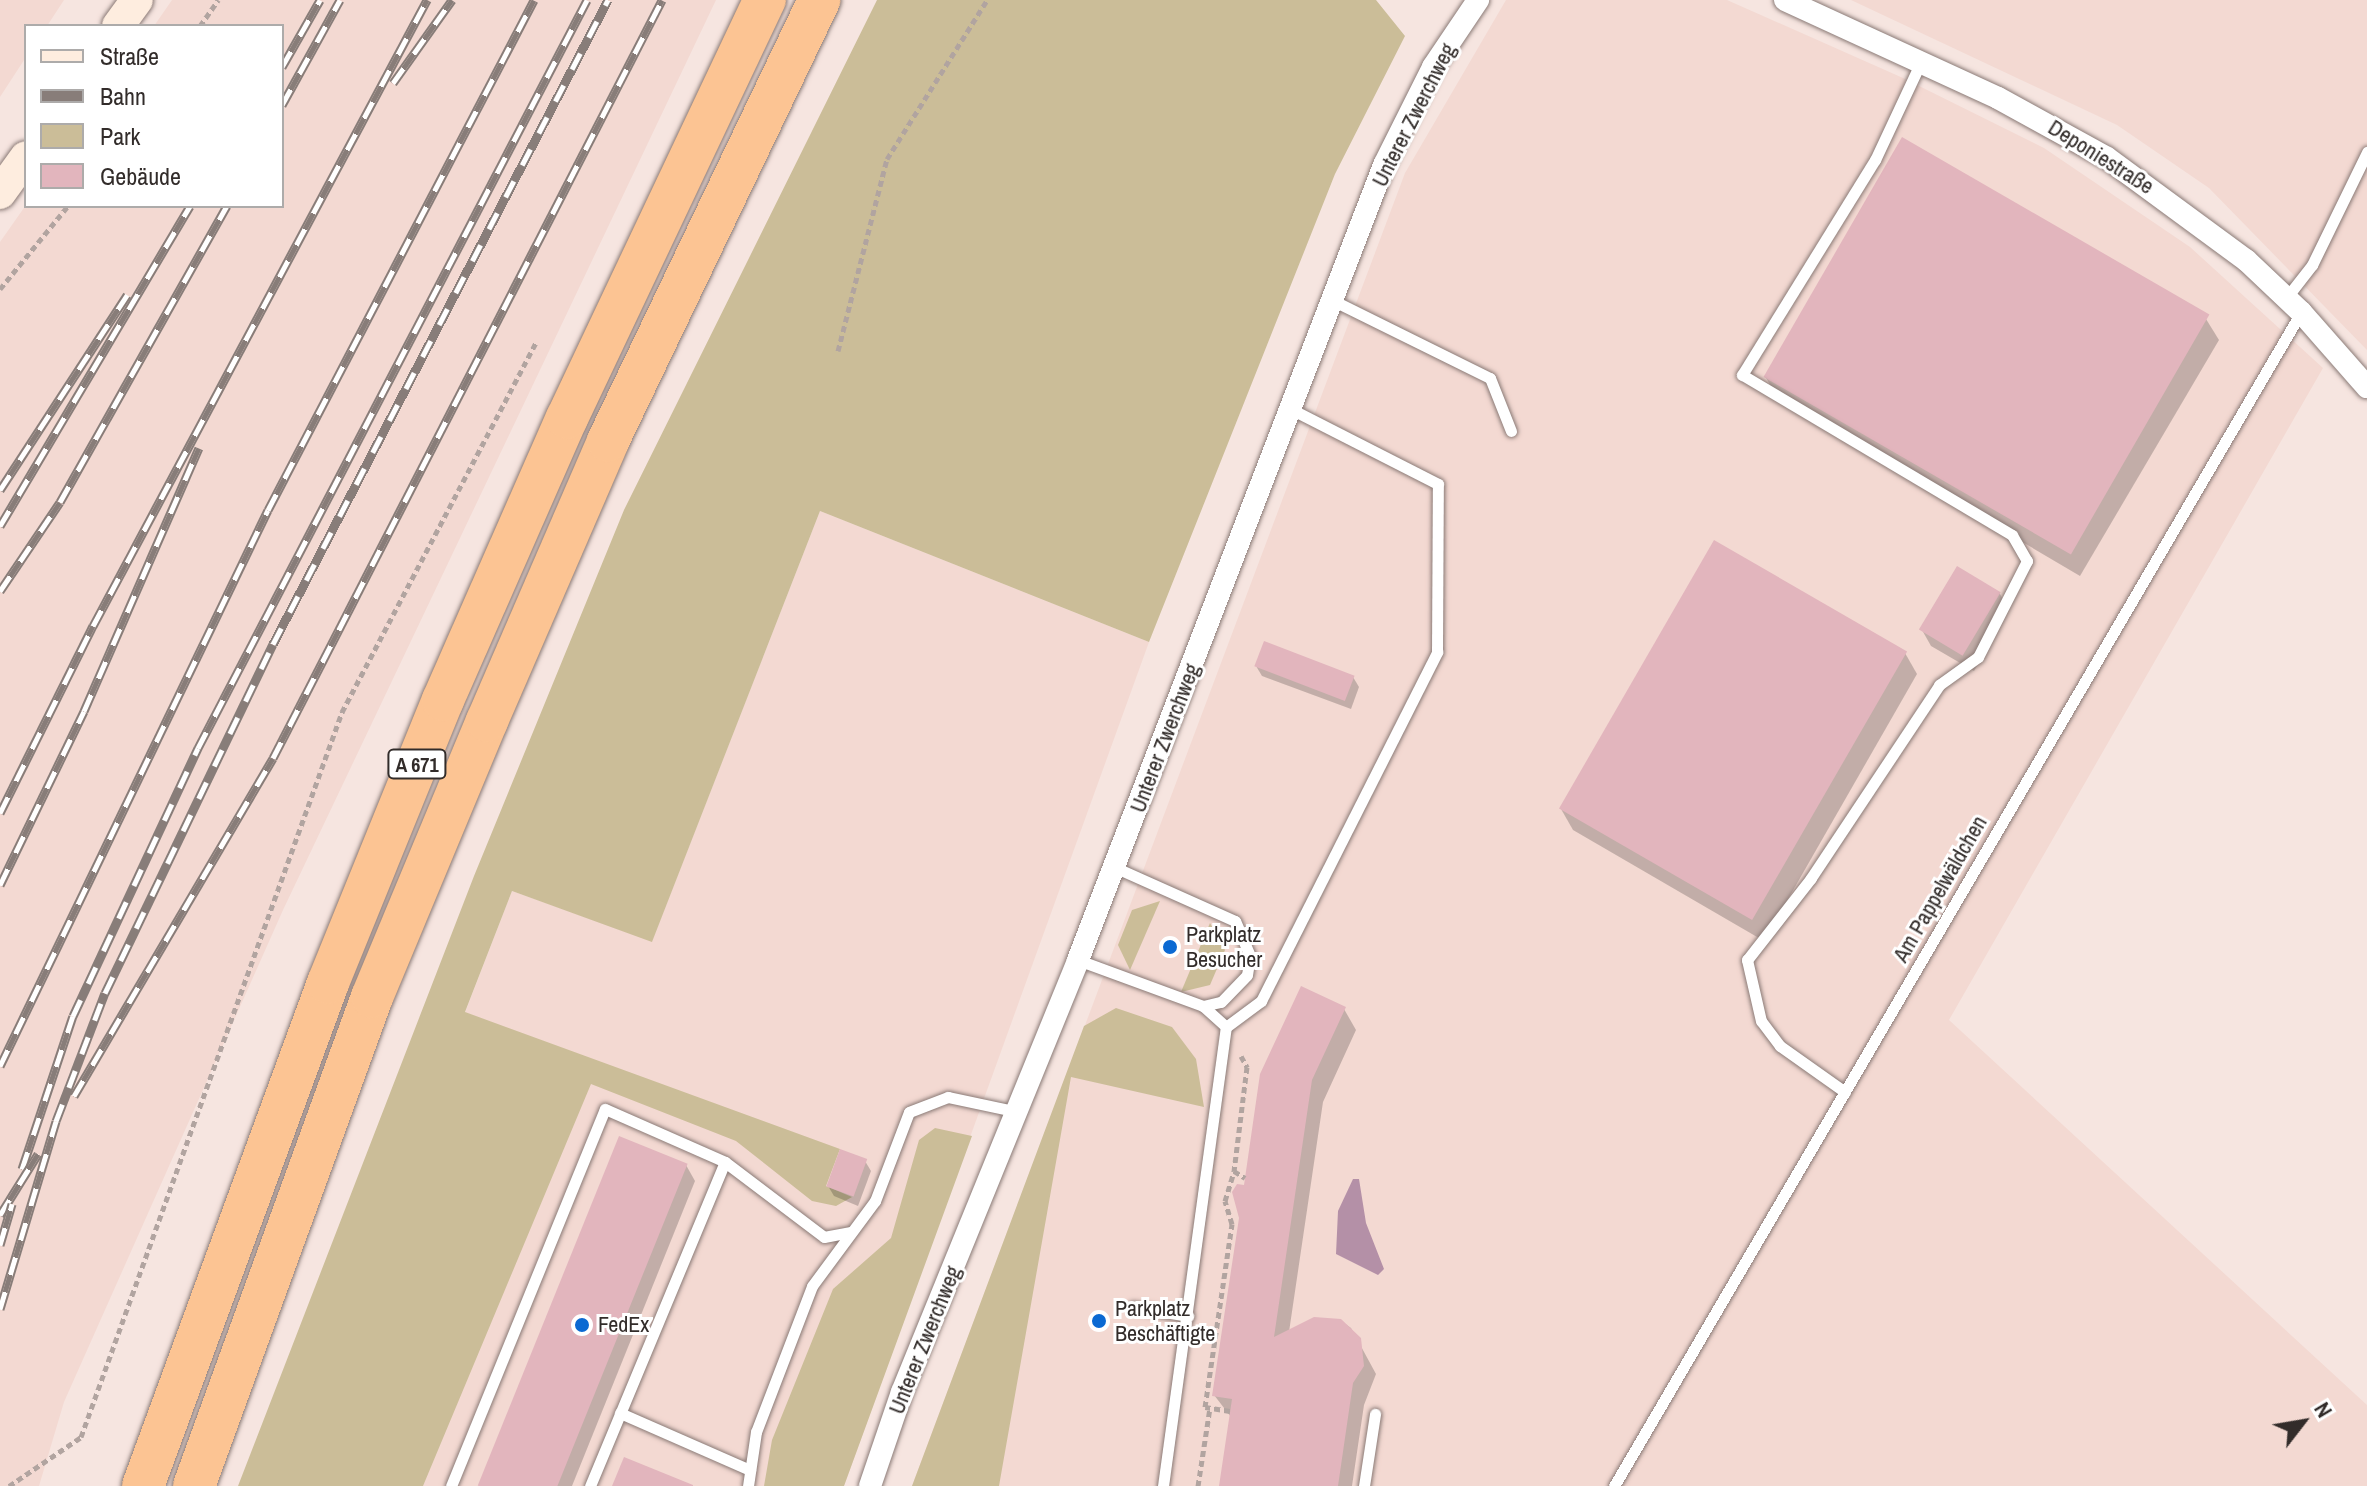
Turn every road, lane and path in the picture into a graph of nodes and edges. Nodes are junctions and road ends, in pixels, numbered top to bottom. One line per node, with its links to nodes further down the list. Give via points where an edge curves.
1 (137, 0): 8 (main road)
2 (218, 0): 9 (path)
3 (765, 0): 41 (highway, A 671, via 567,418 443,700 328,983)
4 (819, 0): 42 (highway, A 671, via 608,441 487,721 367,1012)
5 (987, 0): 19 (path, via 887,159)
6 (1478, 0): 16 (street, Unterer Zwerchweg, via 1433,67 1384,165)
7 (1785, 0): 10 (street, Deponiestraße)
8 (119, 24)
9 (201, 24)
10 (1921, 62): 17 (street, Deponiestraße, via 2107,158 2204,225); 27 (lane, via 1875,160 1742,375 2012,535 2027,561 1978,657 1939,685 1811,878 1747,960 1761,1021 1780,1046)
11 (2367, 152): 17 (lane, Am Pappelwäldchen)
12 (24, 160): 13 (main road)
13 (0, 193)
14 (66, 208): 15 (path)
15 (0, 289)
16 (1334, 301): 21 (street, Unterer Zwerchweg); 22 (lane, via 1490,378)
17 (2294, 305): 20 (street, Deponiestraße); 27 (lane, Am Pappelwäldchen)
18 (536, 342): 40 (path, via 342,712 81,1437)
19 (838, 351)
20 (2367, 387)
21 (1293, 410): 23 (street, Unterer Zwerchweg); 26 (lane, via 1438,484 1437,652 1261,1001)
22 (1511, 431)
23 (1114, 867): 24 (street, Unterer Zwerchweg); 25 (lane, via 1218,911 1246,937 1250,956 1242,983 1221,1002)
24 (1078, 960): 25 (lane); 28 (street, Unterer Zwerchweg)
25 (1203, 1006): 26 (lane)
26 (1226, 1027): 30 (path, via 1247,1067); 34 (lane)
27 (1845, 1092): 50 (lane, Am Pappelwäldchen)
28 (1018, 1112): 32 (lane, via 948,1097 909,1112 875,1201); 46 (street, Unterer Zwerchweg, via 902,1392)
29 (725, 1162): 32 (lane, via 824,1237); 37 (lane); 43 (lane, via 605,1109)
30 (1234, 1171): 31 (path); 35 (path, via 1225,1201 1232,1224 1205,1407)
31 (1245, 1178)
32 (850, 1232): 39 (lane, via 812,1286 756,1432)
33 (1133, 1307): 34 (lane)
34 (1188, 1316): 47 (lane)
35 (1210, 1408): 36 (path); 48 (path)
36 (1230, 1411)
37 (620, 1413): 39 (lane); 44 (lane)
38 (1375, 1414): 49 (lane)
39 (750, 1470): 45 (lane)
40 (9, 1486)
41 (143, 1486)
42 (194, 1486)
43 (451, 1486)
44 (590, 1486)
45 (748, 1486)
46 (870, 1486)
47 (1163, 1486)
48 (1198, 1486)
49 (1364, 1486)
50 (1614, 1486)

